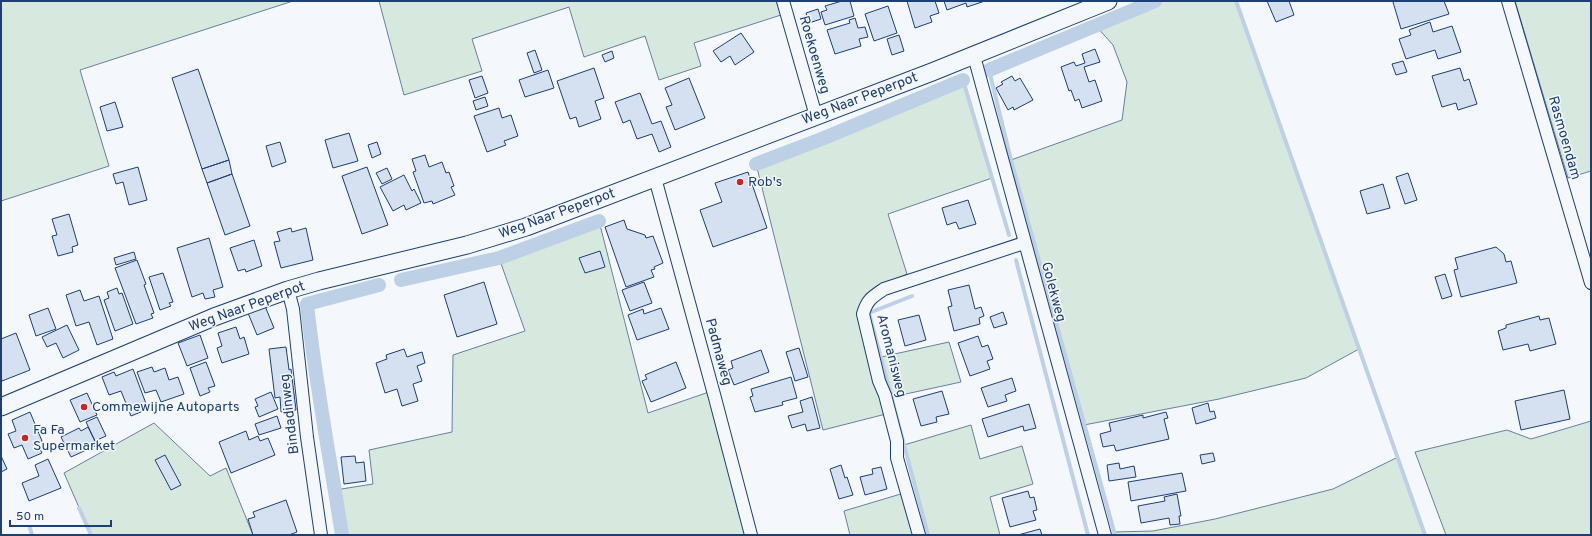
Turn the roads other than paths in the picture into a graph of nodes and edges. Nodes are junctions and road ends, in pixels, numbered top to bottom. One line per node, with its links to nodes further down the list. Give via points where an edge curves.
1 (783, 1): 5 (street, Roekoenweg)
2 (1108, 1): 4 (street, Weg Naar Peperpot)
3 (1508, 1): 8 (street, Rasmoendam)
4 (974, 56): 5 (street, Weg Naar Peperpot); 7 (street, Golekweg)
5 (816, 116): 6 (street, Weg Naar Peperpot)
6 (655, 178): 9 (street, Weg Naar Peperpot, via 526,227 467,245); 12 (street, Padmaweg)
7 (1024, 243): 13 (street, Aromanisweg, via 884,289 866,304 863,314 879,382 897,441 897,458); 14 (street, Golekweg)
8 (1591, 283)
9 (288, 290): 10 (street, Weg Naar Peperpot, via 214,317); 11 (street, Bindadinweg, via 293,309)
10 (1, 407)
11 (321, 535)
12 (751, 535)
13 (920, 535)
14 (1105, 535)

